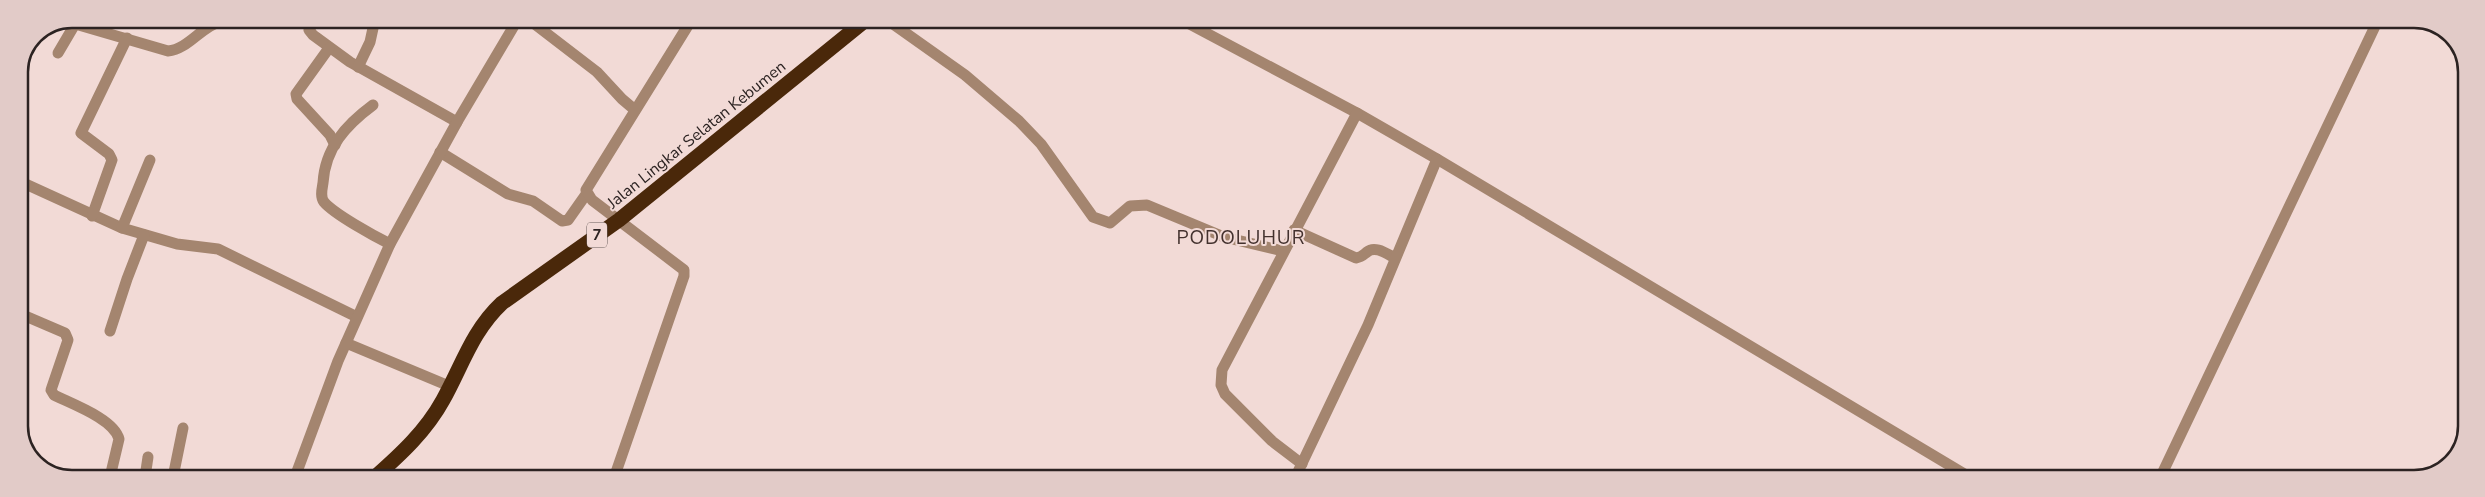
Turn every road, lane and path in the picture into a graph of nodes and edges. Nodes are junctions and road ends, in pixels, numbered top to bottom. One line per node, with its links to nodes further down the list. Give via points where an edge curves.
1 (70, 28): 15 (street)
2 (93, 28): 13 (street)
3 (210, 28): 13 (street, via 172,51 158,50)
4 (311, 28): 14 (street, via 309,32)
5 (373, 28): 16 (street)
6 (513, 28): 20 (street)
7 (540, 28): 18 (street, via 596,72)
8 (686, 28): 18 (street)
9 (855, 28): 28 (highway, Jalan Lingkar Selatan Kebumen / 7)
10 (899, 28): 33 (street, via 965,75 1020,121 1041,144 1093,217 1110,223 1130,206 1147,204 1224,236)
11 (1197, 28): 19 (street)
12 (2374, 28): 51 (street)
13 (127, 38): 27 (street, via 81,133 109,154 112,160)
14 (329, 48): 16 (street); 21 (street, via 296,94)
15 (58, 53)
16 (358, 66): 20 (street)
17 (373, 104): 21 (street, via 347,127)
18 (635, 110): 26 (street, via 587,185)
19 (1357, 113): 23 (street); 30 (street)
20 (456, 122): 22 (street)
21 (335, 145): 32 (street, via 324,165 323,200 358,226)
22 (440, 152): 26 (street, via 508,194 533,201 562,221 568,220); 32 (street)
23 (1437, 159): 34 (street); 50 (street)
24 (150, 160): 29 (street)
25 (28, 185): 27 (street)
26 (587, 193): 28 (street)
27 (92, 216): 29 (street)
28 (619, 220): 39 (highway, Jalan Lingkar Selatan Kebumen / 7, via 489,315 469,345); 48 (street, via 683,267 684,276)
29 (122, 228): 31 (street)
30 (1294, 230): 33 (street); 34 (street, via 1356,258 1375,249)
31 (144, 235): 36 (street, via 177,244 218,249); 37 (street)
32 (390, 244): 36 (street)
33 (1283, 251): 42 (street, via 1220,378 1224,394 1272,441)
34 (1395, 258): 42 (street, via 1349,367)
35 (28, 317): 43 (street, via 66,333 68,340 51,390 54,395 103,420 118,433)
36 (357, 317): 38 (street)
37 (110, 331)
38 (346, 343): 39 (street); 46 (street)
39 (449, 386): 47 (highway, Jalan Lingkar Selatan Kebumen / 7, via 418,436)
40 (183, 428): 45 (street)
41 (148, 457): 44 (street)
42 (1302, 464): 49 (street)
43 (112, 470)
44 (146, 470)
45 (174, 470)
46 (299, 470)
47 (382, 470)
48 (617, 470)
49 (1299, 470)
50 (1958, 470)
51 (2164, 470)

